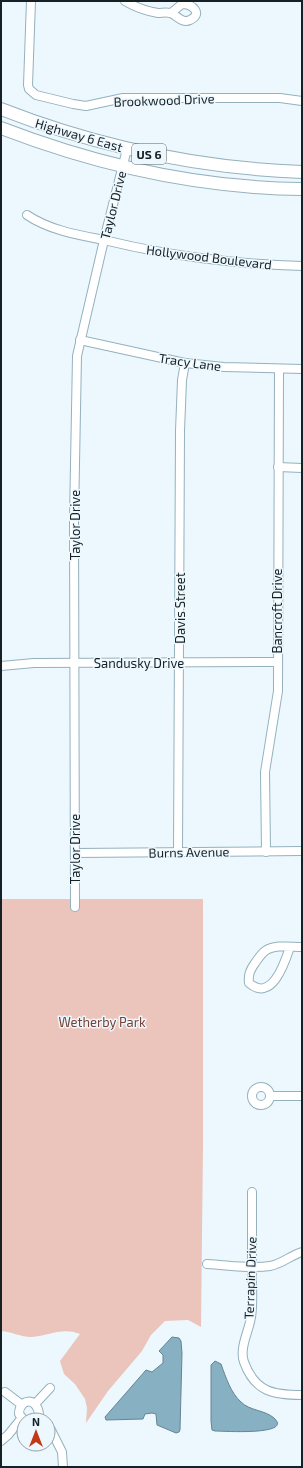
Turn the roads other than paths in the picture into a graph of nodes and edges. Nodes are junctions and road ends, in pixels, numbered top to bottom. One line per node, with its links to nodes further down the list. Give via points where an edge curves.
1 (31, 1): 4 (street, Brookwood Drive, via 28,77 29,89 36,95 86,106 123,98 280,98)
2 (125, 1): 3 (street, via 142,10)
3 (171, 13)
4 (302, 101)
5 (1, 110): 7 (main road, Highway 6 East / US 6, via 73,135)
6 (1, 128): 8 (main road, Highway 6 East / US 6, via 43,144)
7 (127, 149): 8 (street, Taylor Drive); 9 (main road, Highway 6 East / US 6, via 211,164)
8 (123, 166): 10 (main road, Highway 6 East / US 6, via 210,182); 12 (street, Taylor Drive)
9 (302, 172)
10 (302, 189)
11 (27, 214): 12 (street, Hollywood Boulevard, via 46,225)
12 (104, 240): 13 (street, Hollywood Boulevard, via 200,259); 14 (street, Taylor Drive)
13 (302, 266)
14 (80, 340): 15 (street, Tracy Lane); 21 (street, Taylor Drive, via 77,356 75,430)
15 (185, 363): 16 (street, Tracy Lane); 22 (street, Davis Street, via 181,410)
16 (279, 368): 17 (street, Tracy Lane); 18 (street, Bancroft Drive)
17 (302, 369)
18 (278, 467): 19 (street); 20 (street, Bancroft Drive)
19 (302, 468)
20 (278, 662): 22 (street, Sandusky Drive); 24 (street, Bancroft Drive, via 278,695 265,772)
21 (75, 663): 22 (street, Sandusky Drive); 23 (street, Sandusky Drive); 27 (street, Taylor Drive)
22 (180, 663): 26 (street, Davis Street)
23 (1, 666)
24 (266, 852): 25 (street, Burns Avenue); 26 (street, Burns Avenue)
25 (302, 852)
26 (178, 853): 27 (street, Burns Avenue)
27 (76, 854): 28 (street, Taylor Drive)
28 (75, 907)
29 (290, 947): 29 (street, via 283,966 270,985 259,989 249,983 250,970 265,951 275,947); 30 (street)
30 (302, 947)
31 (270, 1096): 32 (street)
32 (302, 1096)
33 (252, 1192): 36 (street, Terrapin Drive)
34 (302, 1252): 36 (street, via 271,1266)
35 (207, 1264): 36 (street)
36 (252, 1266): 39 (street, Terrapin Drive, via 251,1317 244,1344 244,1360 249,1373 267,1391 282,1395)
37 (50, 1388): 40 (street)
38 (5, 1392): 41 (street)
39 (302, 1395)
40 (35, 1404): 41 (street, via 26,1402); 43 (street)
41 (22, 1405): 42 (street)
42 (19, 1412)
43 (39, 1412)
44 (16, 1427): 46 (street)
45 (56, 1440): 47 (street, via 62,1452)
46 (1, 1441)
47 (62, 1467)

